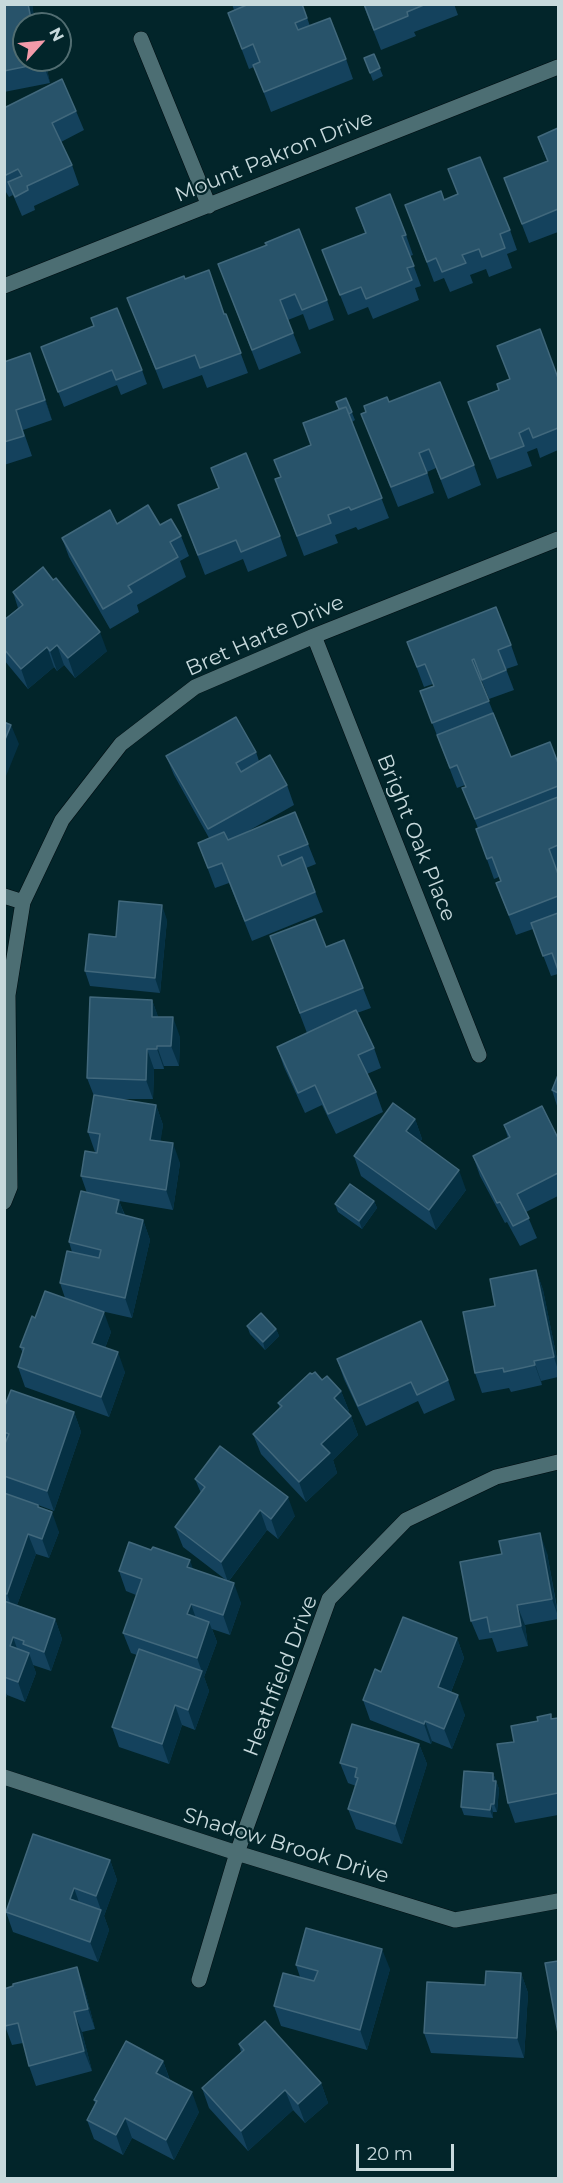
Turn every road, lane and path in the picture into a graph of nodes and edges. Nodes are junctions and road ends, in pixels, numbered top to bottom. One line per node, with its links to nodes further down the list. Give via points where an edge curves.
1 (141, 39): 3 (street)
2 (558, 67): 3 (street, Mount Pakron Drive)
3 (209, 206): 4 (street, Mount Pakron Drive)
4 (4, 286)
5 (558, 540): 6 (street, Bret Harte Drive)
6 (314, 636): 8 (street, Bret Harte Drive, via 195,687 121,744 62,820); 9 (street, Bright Oak Place)
7 (4, 896): 8 (street)
8 (23, 902): 10 (street, Bret Harte Drive, via 8,995 10,1188)
9 (479, 1055)
10 (4, 1202)
11 (558, 1462): 13 (street, Heathfield Drive, via 496,1477 406,1520 329,1599)
12 (4, 1777): 13 (street, Shadow Brook Drive)
13 (237, 1853): 14 (street, Shadow Brook Drive, via 455,1920); 15 (street, Heathfield Drive)
14 (558, 1901)
15 (199, 1980)

